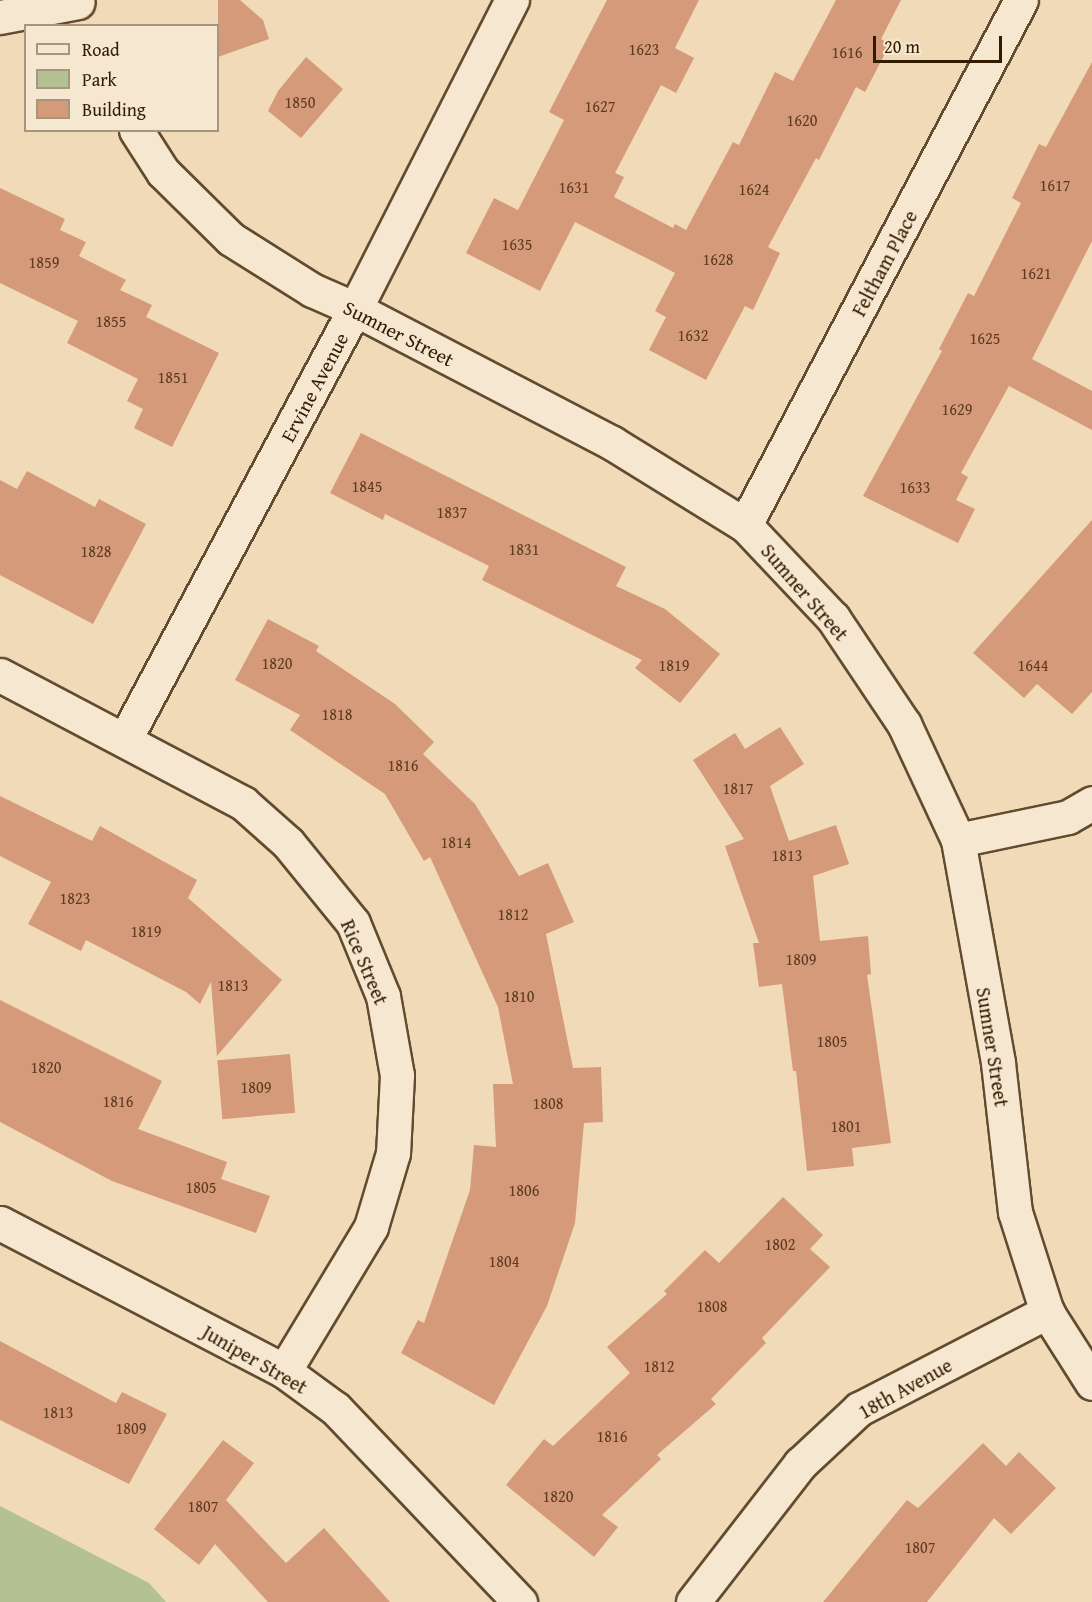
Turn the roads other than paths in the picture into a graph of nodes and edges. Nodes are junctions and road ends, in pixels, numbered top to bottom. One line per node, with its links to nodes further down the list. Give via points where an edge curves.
1 (512, 0): 6 (street, Ervine Avenue)
2 (1021, 0): 7 (street, Feltham Place)
3 (81, 9): 4 (street)
4 (0, 17)
5 (137, 132): 6 (street, Sumner Street, via 163,172 231,239 312,290)
6 (356, 309): 7 (street, Sumner Street, via 612,443); 9 (street, Ervine Avenue)
7 (745, 525): 11 (street, Sumner Street, via 833,618 904,724)
8 (0, 675): 9 (street, Rice Street)
9 (125, 739): 14 (street, Rice Street, via 243,803 288,843 352,923 383,996 397,1075 393,1153 371,1227)
10 (1092, 803): 11 (street, via 1068,817)
11 (958, 840): 13 (street, Sumner Street, via 998,1063 1015,1212)
12 (0, 1223): 14 (street, Juniper Street)
13 (1047, 1312): 15 (street, Sumner Street); 17 (street, 18th Avenue, via 859,1409 801,1464)
14 (284, 1371): 16 (street, Juniper Street, via 336,1408)
15 (1092, 1383)
16 (520, 1602)
17 (693, 1602)

